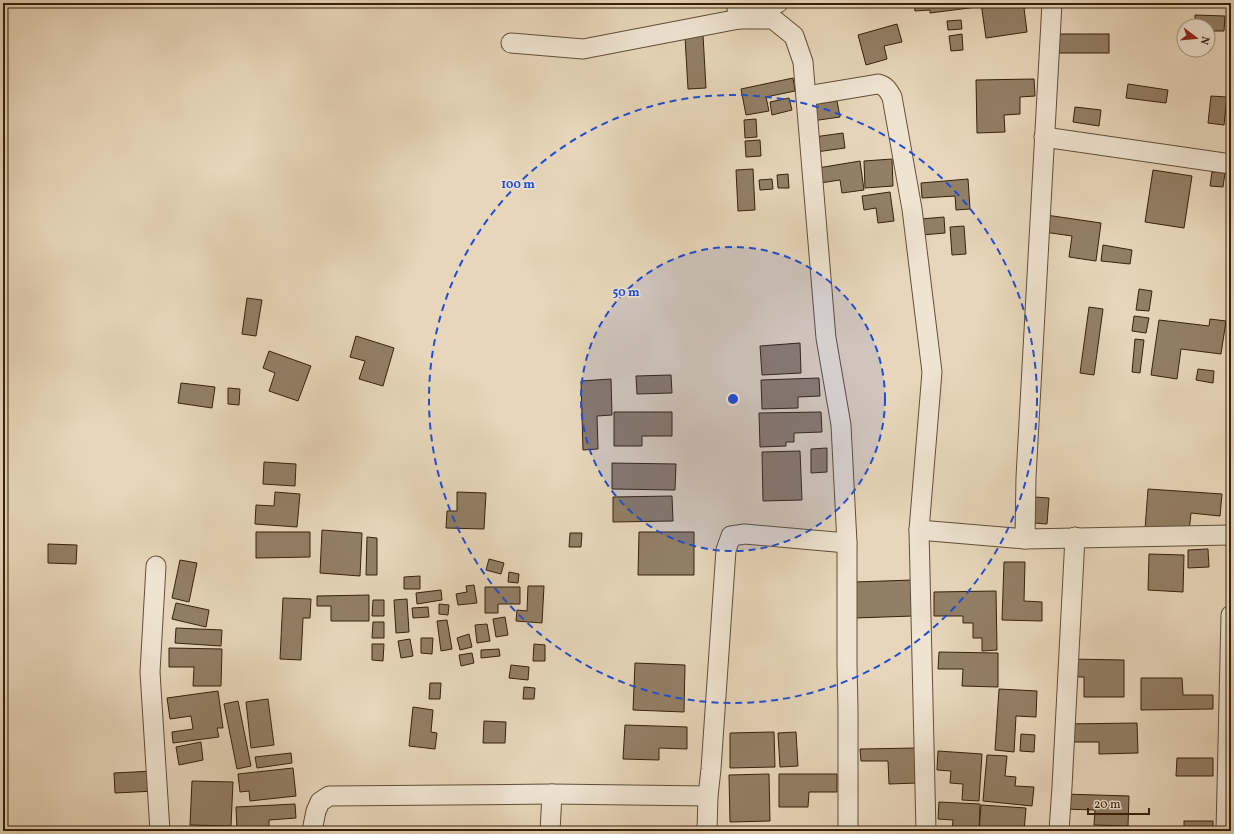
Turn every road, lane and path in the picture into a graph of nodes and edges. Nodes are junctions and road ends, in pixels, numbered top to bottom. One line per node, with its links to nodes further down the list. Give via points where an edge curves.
1 (778, 3): 3 (street)
2 (1052, 3): 6 (street)
3 (738, 11): 4 (street, via 583,49); 5 (street, via 773,18 794,36 803,62)
4 (511, 43)
5 (806, 96): 8 (street, via 878,84 884,86 892,97 912,209 932,372); 12 (street, via 826,338 841,425)
6 (1044, 137): 7 (street); 11 (street)
7 (1231, 164)
8 (919, 530): 11 (street); 22 (street)
9 (1231, 535): 10 (street)
10 (1075, 537): 11 (street); 23 (street)
11 (1025, 539)
12 (847, 543): 16 (street, via 752,534 732,536 726,550); 21 (street)
13 (156, 566): 17 (street, via 150,672)
14 (1231, 615): 24 (street)
15 (552, 794): 16 (street); 18 (street, via 329,796 320,802); 19 (street)
16 (708, 796): 20 (street)
17 (160, 831)
18 (312, 831)
19 (550, 831)
20 (707, 831)
21 (848, 831)
22 (926, 831)
23 (1059, 831)
24 (1226, 831)

